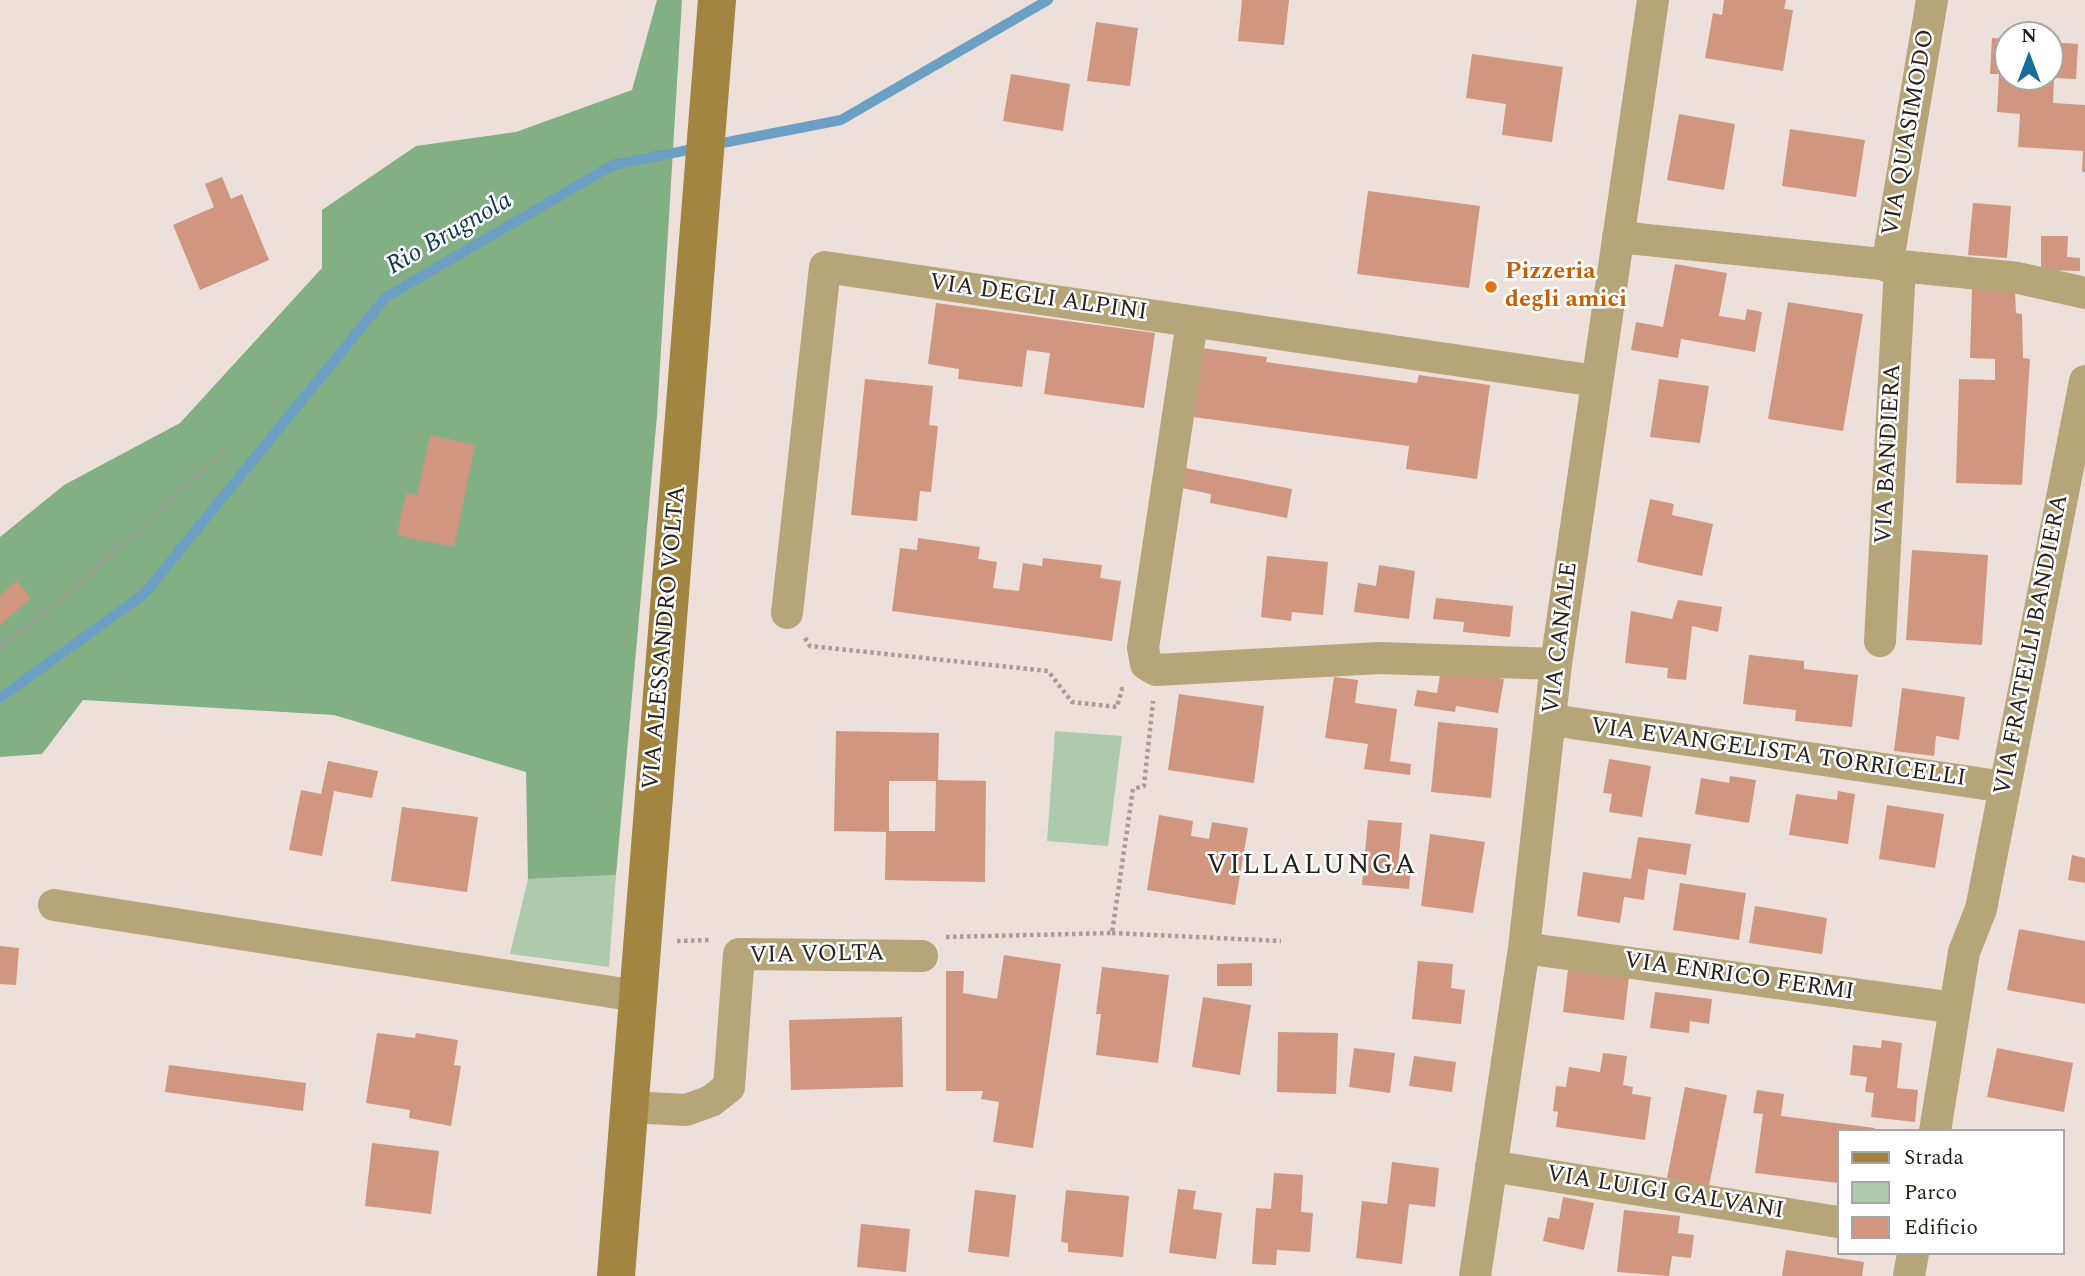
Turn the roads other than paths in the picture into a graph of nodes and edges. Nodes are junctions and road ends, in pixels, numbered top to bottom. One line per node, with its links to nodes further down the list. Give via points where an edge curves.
1 (716, 0): 18 (main road, VIA ALESSANDRO VOLTA)
2 (1653, 0): 4 (street, VIA CANALE)
3 (1932, 0): 5 (street, VIA QUASIMODO)
4 (1618, 237): 5 (street); 8 (street, VIA CANALE)
5 (1894, 266): 6 (street, via 2018,278); 11 (street, VIA BANDIERA)
6 (2085, 293)
7 (1192, 322): 8 (street, VIA DEGLI ALPINI); 10 (street, VIA DEGLI ALPINI, via 825,267); 12 (street, via 1143,648 1155,679 1380,658)
8 (1596, 381): 12 (street, VIA CANALE)
9 (2085, 381): 14 (street, VIA FRATELLI BANDIERA)
10 (787, 614)
11 (1880, 641)
12 (1556, 664): 13 (street, VIA CANALE)
13 (1552, 720): 14 (street, VIA EVANGELISTA TORRICELLI); 17 (street, VIA CANALE)
14 (2005, 787): 19 (street, VIA FRATELLI BANDIERA, via 1981,909 1964,952)
15 (54, 905): 18 (street)
16 (930, 946): 20 (street, VIA VOLTA, via 739,954 729,1087 711,1101 686,1110)
17 (1524, 948): 19 (street, VIA ENRICO FERMI); 22 (street, VIA CANALE)
18 (637, 996): 20 (main road, VIA ALESSANDRO VOLTA)
19 (1955, 1008): 21 (street, VIA FRATELLI BANDIERA)
20 (629, 1107): 25 (main road, VIA ALESSANDRO VOLTA)
21 (1935, 1129)
22 (1491, 1166): 23 (street, VIA LUIGI GALVANI); 26 (street, VIA CANALE)
23 (1836, 1223)
24 (1913, 1255): 27 (street)
25 (616, 1276)
26 (1475, 1276)
27 (1909, 1276)

